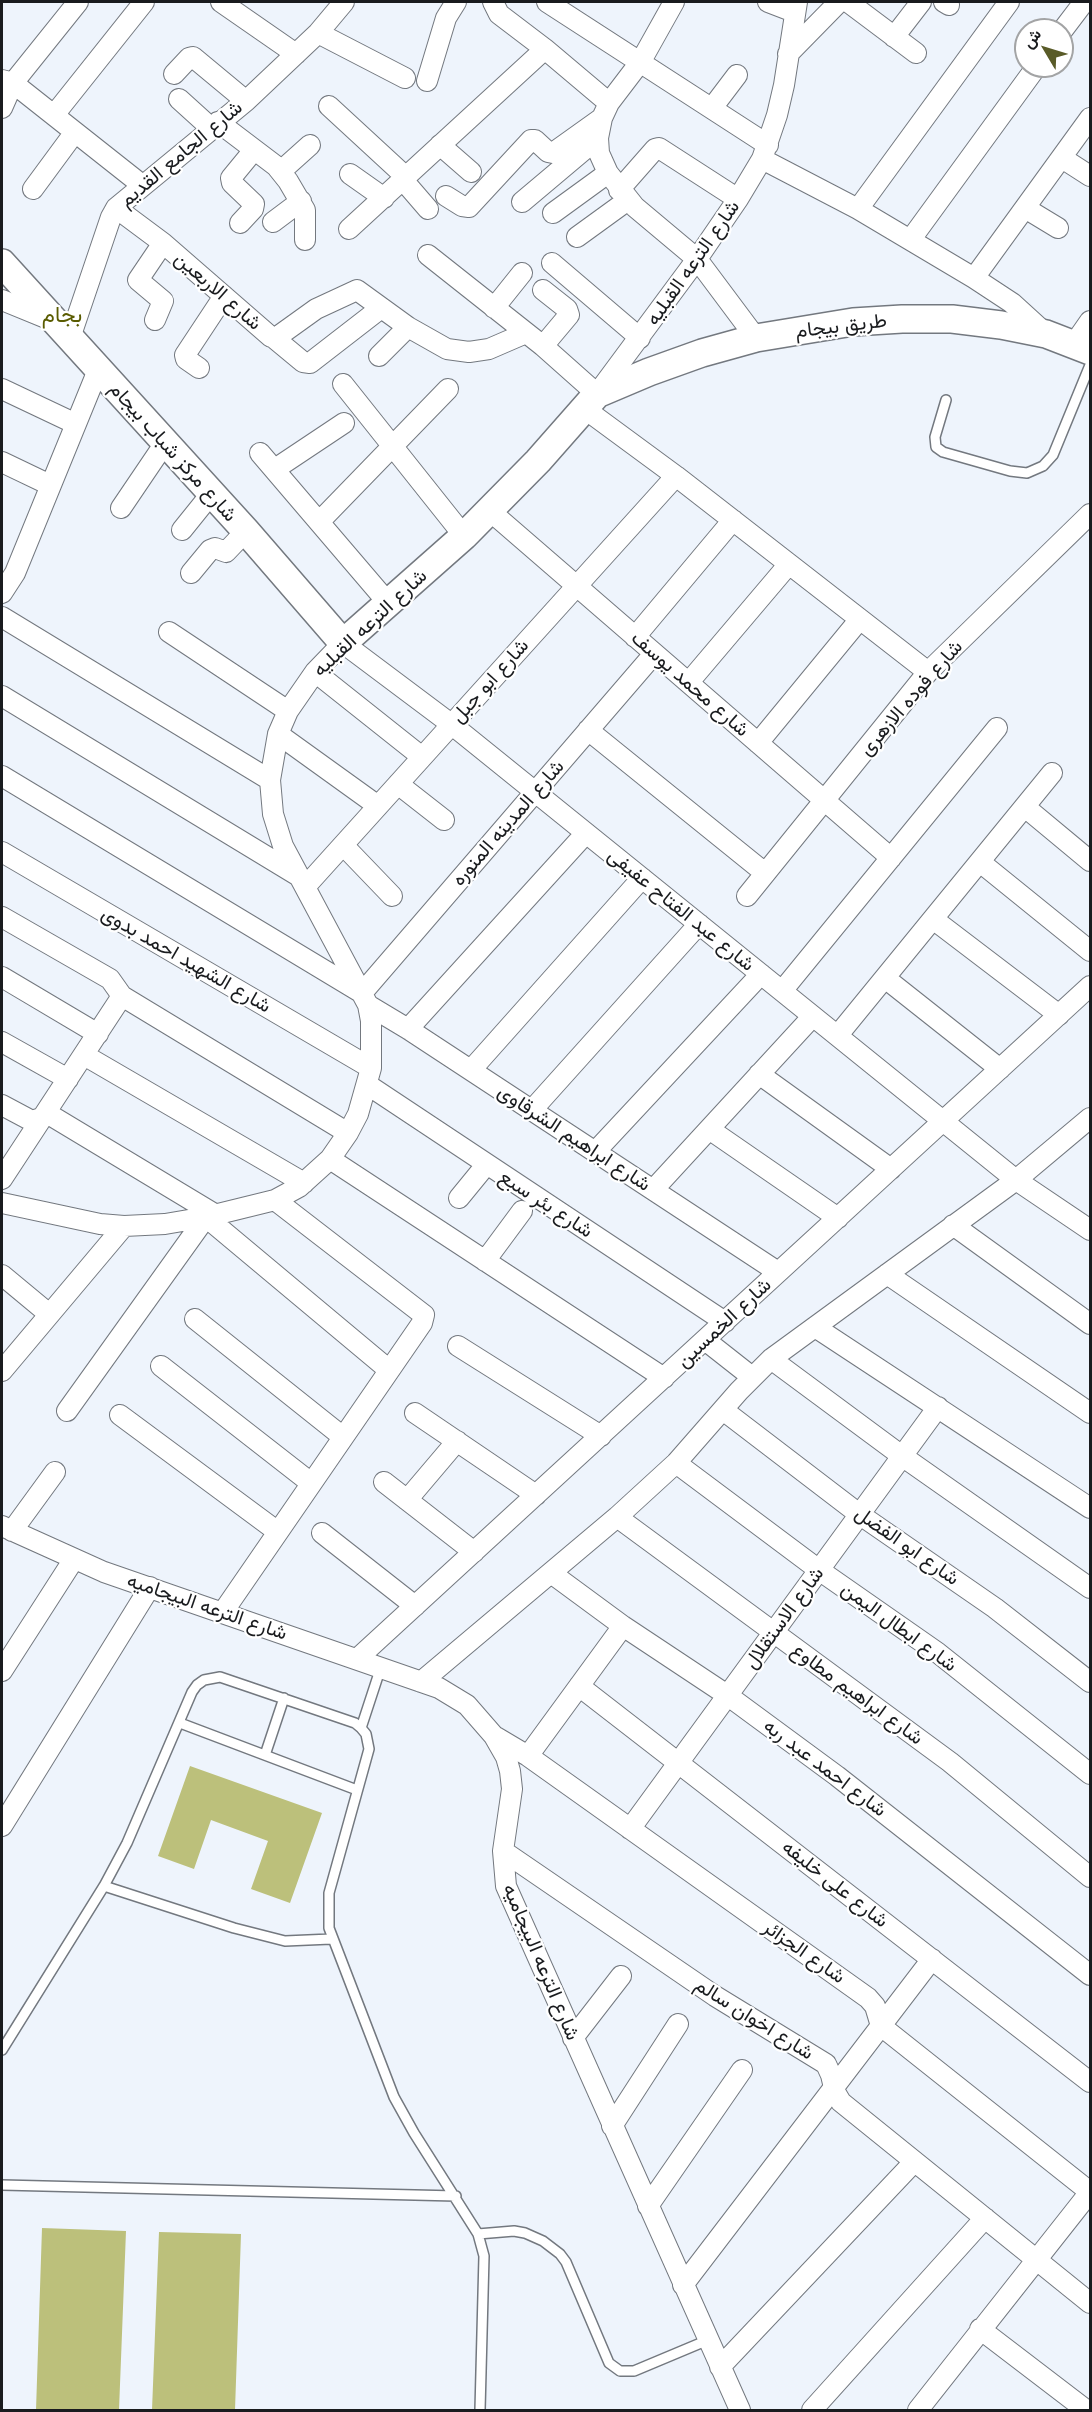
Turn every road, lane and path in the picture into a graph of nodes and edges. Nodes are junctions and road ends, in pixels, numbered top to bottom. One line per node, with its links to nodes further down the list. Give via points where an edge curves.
1 (76, 2): 29 (street)
2 (144, 2): 36 (street)
3 (221, 2): 21 (street)
4 (344, 2): 17 (street, شارع الجامع القديم)
5 (456, 2): 28 (street, via 446,18)
6 (493, 2): 19 (street, via 499,14)
7 (547, 2): 23 (street)
8 (674, 2): 23 (street)
9 (768, 2): 15 (street)
10 (839, 2): 22 (street)
11 (848, 2): 18 (street)
12 (921, 2): 18 (street)
13 (1009, 2): 63 (street)
14 (1084, 2): 16 (street)
15 (796, 7): 22 (street, شارع الترعه القبليه)
16 (1072, 18)
17 (318, 33): 21 (street, شارع الجامع القديم); 26 (street)
18 (894, 37): 20 (street)
19 (545, 49): 35 (street); 42 (street)
20 (916, 53)
21 (296, 54): 31 (street, شارع الجامع القديم)
22 (788, 54): 44 (street, شارع الترعه القبليه, via 780,105)
23 (641, 61): 34 (street); 35 (street)
24 (174, 74): 31 (street, via 193,57)
25 (737, 75): 34 (street)
26 (405, 78)
27 (1028, 78): 70 (street)
28 (428, 81)
29 (7, 82): 33 (street); 36 (street)
30 (178, 99): 38 (street)
31 (246, 101): 38 (street, شارع الجامع القديم)
32 (329, 106): 51 (street)
33 (2, 108)
34 (712, 108): 44 (street)
35 (606, 110): 40 (street); 55 (street, via 553,153 531,140 469,207)
36 (54, 115): 39 (street)
37 (1090, 118): 45 (street)
38 (215, 125): 43 (street); 52 (street, شارع الجامع القديم)
39 (75, 132): 52 (street); 53 (street)
40 (598, 138): 48 (street, via 599,153); 59 (street)
41 (310, 145): 46 (street)
42 (440, 145): 47 (street); 51 (street)
43 (254, 150): 46 (street); 66 (street, via 231,178 254,204)
44 (765, 152): 57 (street, شارع الترعه القبليه); 63 (street)
45 (1062, 158): 50 (street); 61 (street)
46 (280, 171): 58 (street)
47 (471, 172)
48 (608, 173): 54 (street); 64 (street)
49 (350, 174): 56 (street)
50 (1090, 176)
51 (404, 179): 56 (street); 62 (street)
52 (142, 185): 60 (street, شارع الجامع القديم)
53 (33, 189)
54 (624, 195): 57 (street, via 654,149 659,148); 69 (street); 74 (street)
55 (446, 196)
56 (384, 198): 68 (street)
57 (738, 199): 74 (street, شارع الترعه القبليه)
58 (301, 201): 65 (street); 71 (street, via 305,210)
59 (522, 202)
60 (116, 208): 72 (street, شارع الاربعين); 87 (street, شارع الجامع القديم)
61 (1025, 208): 67 (street); 78 (street)
62 (428, 209)
63 (858, 209): 70 (street)
64 (553, 213)
65 (273, 222)
66 (240, 223)
67 (1058, 228)
68 (349, 230)
69 (577, 237)
70 (911, 239): 78 (street)
71 (305, 240)
72 (163, 243): 80 (street, شارع الاربعين); 84 (street, via 138,280 163,301)
73 (428, 255): 83 (street)
74 (697, 259): 91 (street, شارع الترعه القبليه); 92 (street)
75 (2, 263): 87 (main road, شارع مركز شباب بيجام)
76 (552, 263): 91 (street)
77 (522, 273): 83 (street)
78 (974, 278): 89 (street, via 1012,303)
79 (543, 290): 93 (street, via 569,315)
80 (224, 296): 90 (street, شارع الاربعين); 97 (street, via 186,354 186,359)
81 (2, 300): 87 (street)
82 (381, 308): 86 (street, شارع الاربعين); 90 (street, شارع الاربعين, via 361,291 355,291 316,309); 90 (street, via 308,363)
83 (494, 308): 88 (street)
84 (155, 320)
85 (1090, 321): 94 (street)
86 (408, 327): 88 (street, شارع الاربعين, via 447,349 470,352 489,349); 95 (street)
87 (61, 330): 98 (main road, شارع مركز شباب بيجام)
88 (526, 333): 93 (street)
89 (1046, 334): 92 (main road, طريق بيجام, via 952,319 903,319 843,323); 94 (main road, طريق بيجام)
90 (274, 338)
91 (640, 338): 103 (street, شارع الترعه القبليه)
92 (756, 338): 103 (main road, طريق بيجام, via 649,372)
93 (543, 346): 103 (street)
94 (1082, 347)
95 (379, 356)
96 (1090, 365): 102 (lane, via 1053,455 1043,466 1027,473 939,450 935,437)
97 (199, 368)
98 (98, 370): 105 (street); 106 (main road, شارع مركز شباب بيجام)
99 (343, 384): 107 (street)
100 (2, 389): 105 (street)
101 (448, 389): 107 (street)
102 (946, 400)
103 (591, 402): 111 (street); 115 (main road, شارع الترعه القبليه)
104 (344, 423): 110 (street)
105 (76, 424): 112 (street)
106 (165, 443): 113 (main road, شارع مركز شباب بيجام); 114 (street)
107 (393, 446): 118 (street); 121 (street)
108 (260, 453): 110 (street)
109 (2, 462): 112 (street)
110 (274, 469): 118 (street)
111 (676, 476): 117 (street); 125 (street, شارع ابو جبل)
112 (50, 485): 123 (street)
113 (211, 494): 119 (street); 120 (main road, شارع مركز شباب بيجام)
114 (121, 508)
115 (490, 511): 121 (main road, شارع الترعه القبليه); 125 (street, شارع محمد يوسف)
116 (1090, 514): 135 (street, شارع فوده الازهرى)
117 (733, 520): 122 (street); 131 (street)
118 (319, 522): 127 (street)
119 (182, 530)
120 (246, 531): 124 (street, via 226,552 210,550); 132 (main road, شارع مركز شباب بيجام)
121 (465, 536): 127 (main road, شارع الترعه القبليه)
122 (789, 564): 129 (street); 136 (street)
123 (8, 570): 126 (street)
124 (191, 573)
125 (576, 586): 131 (street, شارع محمد يوسف); 139 (street, شارع ابو جبل)
126 (2, 593)
127 (389, 604): 132 (main road, شارع الترعه القبليه)
128 (2, 617): 147 (street)
129 (860, 619): 135 (street); 143 (street)
130 (169, 632): 138 (street)
131 (635, 637): 133 (street, شارع محمد يوسف)
132 (343, 643): 134 (street, شارع الترعه القبليه); 139 (street, شارع عبد الفتاح عفيفى)
133 (654, 654): 136 (street, شارع محمد يوسف); 141 (street, شارع المدينه المنوره)
134 (315, 672): 138 (street, شارع الترعه القبليه); 144 (street)
135 (928, 672): 150 (street, شارع فوده الازهرى)
136 (689, 682): 143 (street, شارع محمد يوسف)
137 (2, 696): 162 (street)
138 (288, 711): 142 (street, شارع الترعه القبليه)
139 (451, 724): 144 (street, شارع ابو جبل); 149 (street, شارع عبد الفتاح عفيفى)
140 (997, 728): 157 (street)
141 (588, 730): 149 (street, شارع المدينه المنوره); 160 (street)
142 (278, 734): 147 (street, شارع الترعه القبليه); 151 (street)
143 (758, 743): 150 (street, شارع محمد يوسف)
144 (422, 757): 148 (street, شارع ابو جبل)
145 (1052, 773): 152 (street)
146 (2, 776): 175 (street, شارع ابراهيم الشرقاوى)
147 (270, 780): 162 (street, شارع الترعه القبليه, via 273,814 283,846)
148 (398, 784): 151 (street, شارع ابو جبل); 153 (street)
149 (535, 792): 154 (street, شارع عبد الفتاح عفيفى); 175 (street, شارع المدينه المنوره)
150 (824, 800): 157 (street, شارع محمد يوسف); 160 (street, شارع فوده الازهرى)
151 (378, 806): 155 (street, شارع ابو جبل)
152 (1025, 807): 158 (street); 159 (street)
153 (444, 820)
154 (586, 833): 161 (street, شارع عبد الفتاح عفيفى); 178 (street)
155 (343, 845): 162 (street, شارع ابو جبل); 163 (street)
156 (2, 852): 186 (street, شارع الشهيد احمد بدوى)
157 (891, 858): 173 (street)
158 (1090, 861)
159 (980, 862): 166 (street); 168 (street)
160 (765, 873): 164 (street, شارع فوده الازهرى)
161 (642, 878): 167 (street, شارع عبد الفتاح عفيفى); 184 (street)
162 (302, 881): 175 (street, شارع الترعه القبليه)
163 (392, 896)
164 (747, 896)
165 (2, 917): 174 (street, via 110,980)
166 (933, 919): 171 (street); 176 (street)
167 (699, 924): 169 (street, شارع عبد الفتاح عفيفى); 189 (street)
168 (1090, 951)
169 (761, 974): 173 (street, شارع عبد الفتاح عفيفى); 195 (street)
170 (2, 977): 179 (street)
171 (885, 978): 180 (street); 183 (street)
172 (1090, 986): 176 (street, شارع الخمسين)
173 (782, 991): 177 (street, شارع عبد الفتاح عفيفى)
174 (122, 996): 179 (street); 194 (street)
175 (365, 999): 178 (street, شارع ابراهيم الشرقاوى); 186 (street, شارع الترعه القبليه, via 371,1021)
176 (1059, 1015): 183 (street, شارع الخمسين)
177 (813, 1016): 180 (street, شارع عبد الفتاح عفيفى); 185 (street)
178 (408, 1029): 184 (street, شارع ابراهيم الشرقاوى)
179 (98, 1034): 182 (street)
180 (838, 1035): 191 (street, شارع عبد الفتاح عفيفى)
181 (2, 1042): 187 (street)
182 (84, 1055): 187 (street); 201 (street)
183 (1000, 1069): 191 (street, شارع الخمسين)
184 (471, 1071): 189 (street, شارع ابراهيم الشرقاوى)
185 (759, 1074): 193 (street); 198 (street)
186 (369, 1077): 194 (street, شارع الترعه القبليه); 197 (street, شارع بئر سبع)
187 (68, 1079): 190 (street)
188 (2, 1105): 190 (street, via 32,1121)
189 (532, 1110): 195 (street, شارع ابراهيم الشرقاوى)
190 (43, 1116): 199 (street); 207 (street, via 50,1115)
191 (944, 1121): 198 (street, شارع الخمسين); 200 (street, شارع عبد الفتاح عفيفى)
192 (1087, 1126): 200 (street)
193 (709, 1129): 202 (street); 208 (street)
194 (348, 1133): 196 (street, شارع الترعه القبليه)
195 (596, 1152): 202 (street, شارع ابراهيم الشرقاوى)
196 (330, 1159): 201 (street, شارع الترعه القبليه); 212 (street)
197 (486, 1165): 203 (street); 218 (street, شارع بئر سبع)
198 (891, 1169): 208 (street, شارع الخمسين)
199 (2, 1179)
200 (1016, 1180): 209 (street); 211 (street, شارع عبد الفتاح عفيفى)
201 (304, 1184): 204 (street, شارع الترعه القبليه)
202 (653, 1190): 213 (street, شارع ابراهيم الشرقاوى)
203 (459, 1198)
204 (275, 1200): 207 (street, شارع الترعه القبليه); 226 (street, via 424,1315)
205 (3, 1206): 210 (street, شارع الترعه القبليه)
206 (522, 1210): 212 (street)
207 (211, 1216): 210 (street, شارع الترعه القبليه); 226 (street); 231 (street)
208 (838, 1218): 213 (street, شارع الخمسين)
209 (954, 1225): 214 (street); 219 (street)
210 (124, 1226): 216 (street)
211 (1090, 1230)
212 (485, 1261): 228 (street)
213 (778, 1272): 218 (street, شارع الخمسين)
214 (887, 1274): 220 (street); 233 (street)
215 (2, 1275): 216 (street)
216 (50, 1314): 225 (street)
217 (195, 1319): 236 (street)
218 (725, 1322): 221 (street, شارع الخمسين)
219 (1090, 1324)
220 (815, 1327): 223 (street); 229 (street)
221 (705, 1340): 227 (street); 228 (street, شارع الخمسين)
222 (458, 1346): 235 (street)
223 (771, 1359): 227 (street); 238 (street)
224 (161, 1366): 242 (street)
225 (2, 1369)
226 (389, 1370): 236 (street)
227 (752, 1377): 230 (street)
228 (664, 1378): 235 (street, شارع الخمسين)
229 (938, 1407): 238 (street, شارع الاستقلال); 245 (street)
230 (723, 1410): 239 (street); 246 (street, شارع ابو الفضل)
231 (67, 1411)
232 (415, 1413): 237 (street)
233 (1090, 1413)
234 (120, 1415): 249 (street)
235 (601, 1436): 243 (street, شارع الخمسين)
236 (344, 1437): 242 (street)
237 (457, 1441): 243 (street); 244 (street)
238 (902, 1456): 246 (street, شارع الاستقلال); 256 (street)
239 (676, 1462): 247 (street); 253 (street, شارع ابطال اليمن)
240 (55, 1472): 248 (street)
241 (384, 1482): 244 (street)
242 (311, 1483): 249 (street)
243 (536, 1495): 251 (street, شارع الخمسين)
244 (407, 1500): 251 (street)
245 (1090, 1508)
246 (860, 1514): 253 (street, شارع الاستقلال); 265 (street, شارع ابو الفضل, via 995,1608)
247 (617, 1517): 254 (street); 260 (street, شارع ابراهيم مطاوع)
248 (7, 1529): 252 (street, شارع الترعه البيجاميه)
249 (278, 1532): 258 (street)
250 (321, 1533): 257 (street)
251 (474, 1552): 257 (street, شارع الخمسين)
252 (74, 1559): 255 (street, شارع الترعه البيجاميه); 263 (street)
253 (819, 1570): 260 (street, شارع الاستقلال); 275 (street, شارع ابطال اليمن, via 938,1653)
254 (551, 1573): 259 (street, شارع احمد عبد ربه); 264 (street)
255 (150, 1587): 258 (street, شارع الترعه البيجاميه); 277 (street)
256 (1090, 1588)
257 (415, 1605): 261 (street, شارع الخمسين)
258 (223, 1612): 261 (street, شارع الترعه البيجاميه)
259 (623, 1626): 266 (street); 267 (street, شارع احمد عبد ربه)
260 (773, 1633): 267 (street, شارع الاستقلال); 280 (street, شارع ابراهيم مطاوع, via 950,1762)
261 (357, 1659): 262 (street, شارع الترعه البيجاميه)
262 (381, 1667): 264 (street, شارع الترعه البيجاميه); 270 (lane)
263 (2, 1671)
264 (421, 1682): 271 (street, شارع الترعه البيجاميه, via 467,1705)
265 (1090, 1682)
266 (579, 1686): 273 (street); 274 (street, شارع على خليفه)
267 (728, 1695): 274 (street, شارع الاستقلال); 284 (street, شارع احمد عبد ربه)
268 (284, 1698): 269 (lane, via 212,1677 192,1692); 270 (lane); 272 (lane)
269 (180, 1723): 272 (lane); 281 (lane, via 138,1821)
270 (361, 1728): 276 (lane, via 369,1749)
271 (494, 1736): 273 (street, شارع الجزائر); 279 (street, شارع الترعه البيجاميه, via 506,1757 512,1789)
272 (265, 1755): 276 (lane)
273 (528, 1756): 278 (street, شارع الجزائر)
274 (678, 1763): 278 (street, شارع الاستقلال); 283 (street, شارع على خليفه)
275 (1090, 1774)
276 (357, 1790): 282 (lane, via 328,1893)
277 (2, 1826)
278 (630, 1829): 287 (street, شارع الجزائر, via 872,2001)
279 (503, 1851): 288 (street, شارع الترعه البيجاميه, via 506,1886); 292 (street, شارع اخوان سالم, via 715,1996 826,2064)
280 (1090, 1877)
281 (104, 1886): 282 (lane, via 285,1941); 289 (lane)
282 (331, 1939): 297 (lane, via 394,2097)
283 (932, 1959): 287 (street); 291 (street, شارع على خليفه)
284 (1090, 1975)
285 (621, 1976): 288 (street)
286 (678, 2024): 293 (street)
287 (881, 2026): 292 (street); 296 (street, شارع الجزائر)
288 (573, 2038): 293 (street, شارع الترعه البيجاميه)
289 (2, 2050)
290 (742, 2070): 298 (street)
291 (1090, 2082)
292 (833, 2088): 294 (street, شارع اخوان سالم, via 840,2102); 302 (street)
293 (612, 2126): 298 (street, شارع الترعه البيجاميه)
294 (914, 2162): 299 (street, شارع اخوان سالم); 306 (street)
295 (2, 2185): 297 (lane)
296 (1090, 2192): 301 (street)
297 (456, 2196): 300 (lane)
298 (648, 2206): 302 (street, شارع الترعه البيجاميه)
299 (985, 2218): 301 (street, شارع اخوان سالم); 310 (street)
300 (478, 2234): 305 (lane, via 525,2233 560,2254 609,2363 620,2371 634,2371); 308 (lane, via 484,2256)
301 (1036, 2259): 303 (street, شارع اخوان سالم); 304 (street)
302 (683, 2285): 305 (street, شارع الترعه البيجاميه)
303 (1090, 2303)
304 (980, 2329): 307 (street); 311 (street)
305 (708, 2340): 306 (street, شارع الترعه البيجاميه)
306 (720, 2367): 309 (street, شارع الترعه البيجاميه)
307 (925, 2408)
308 (480, 2410)
309 (740, 2410)
310 (812, 2410)
311 (1086, 2410)

